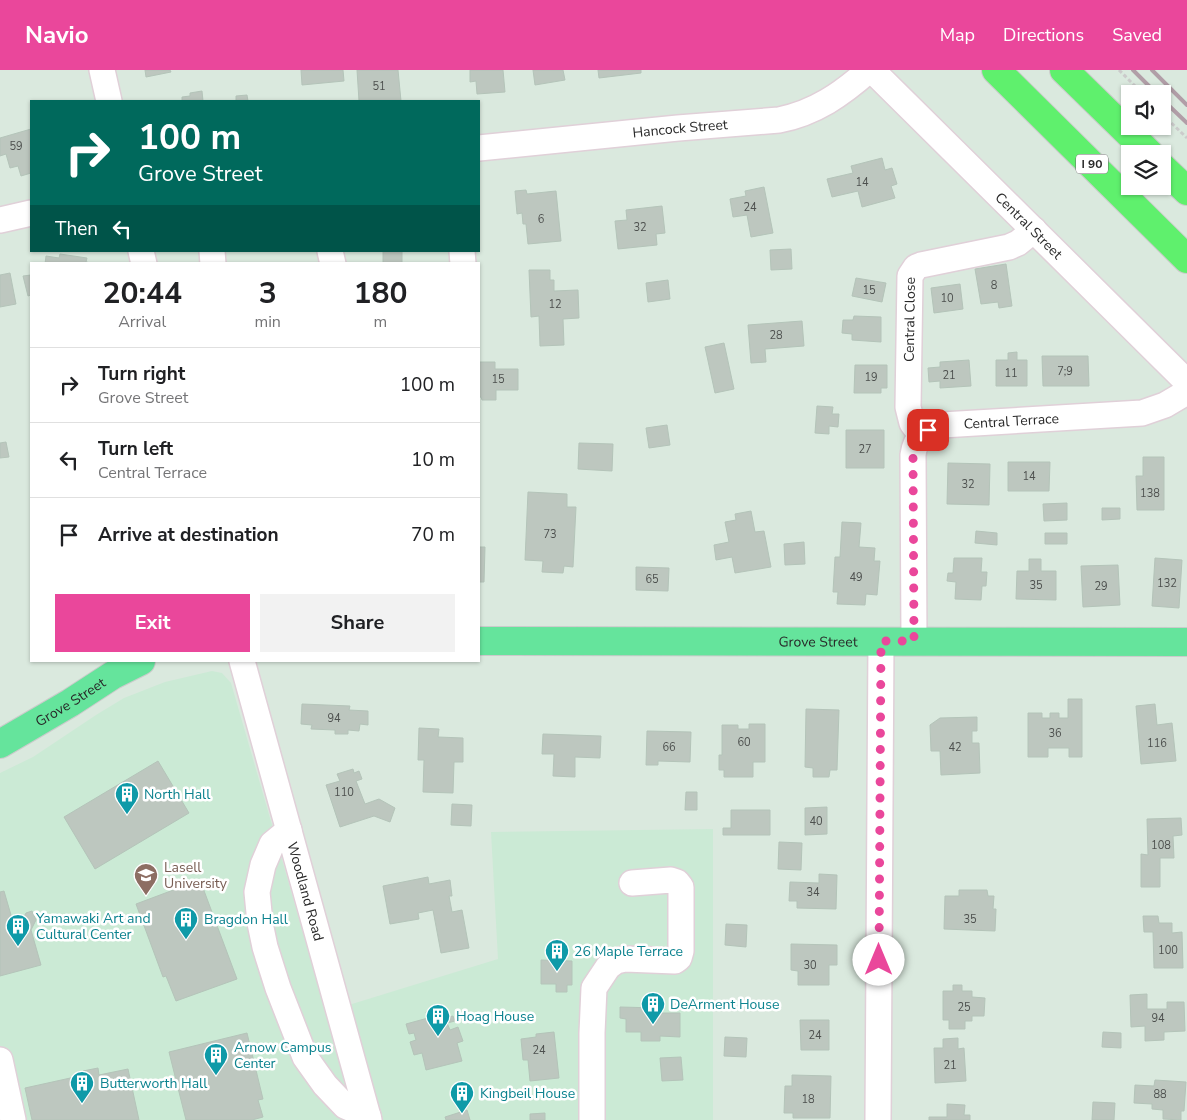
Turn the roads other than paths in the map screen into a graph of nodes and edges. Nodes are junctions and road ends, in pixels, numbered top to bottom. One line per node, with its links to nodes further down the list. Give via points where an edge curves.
1 (102, 70): 5 (street)
2 (871, 70): 7 (street, Hancock Street, via 822,106 779,120); 12 (street, Central Street)
3 (996, 70): 13 (highway, I 90)
4 (1064, 70): 6 (highway)
5 (109, 100)
6 (1141, 145)
7 (480, 148)
8 (1171, 175): 9 (highway)
9 (1187, 191)
10 (30, 213): 11 (street)
11 (0, 220)
12 (1034, 230): 14 (street, Central Street); 18 (street, Central Close, via 1009,247 921,264 912,271 908,407 912,423)
13 (1187, 258)
14 (1187, 382)
15 (1187, 392): 18 (street, Central Terrace, via 1166,405 1142,413 942,425)
16 (1187, 396): 17 (street)
17 (1187, 410)
18 (921, 435): 21 (street, via 913,455)
19 (480, 641): 20 (main road, Grove Street)
20 (881, 641): 21 (main road, Grove Street); 32 (street)
21 (914, 641): 22 (main road, Grove Street)
22 (1187, 642)
23 (140, 662): 25 (main road, Grove Street)
24 (242, 662): 26 (street, Woodland Road)
25 (0, 744)
26 (289, 830): 29 (street, Woodland Road); 29 (street, via 272,844 257,892 266,947 305,1057 345,1106)
27 (632, 883): 31 (street, via 672,880 681,887 681,951 675,961 616,961 594,988)
28 (0, 1060): 30 (street)
29 (368, 1118)
30 (13, 1120)
31 (592, 1120)
32 (878, 1120)

